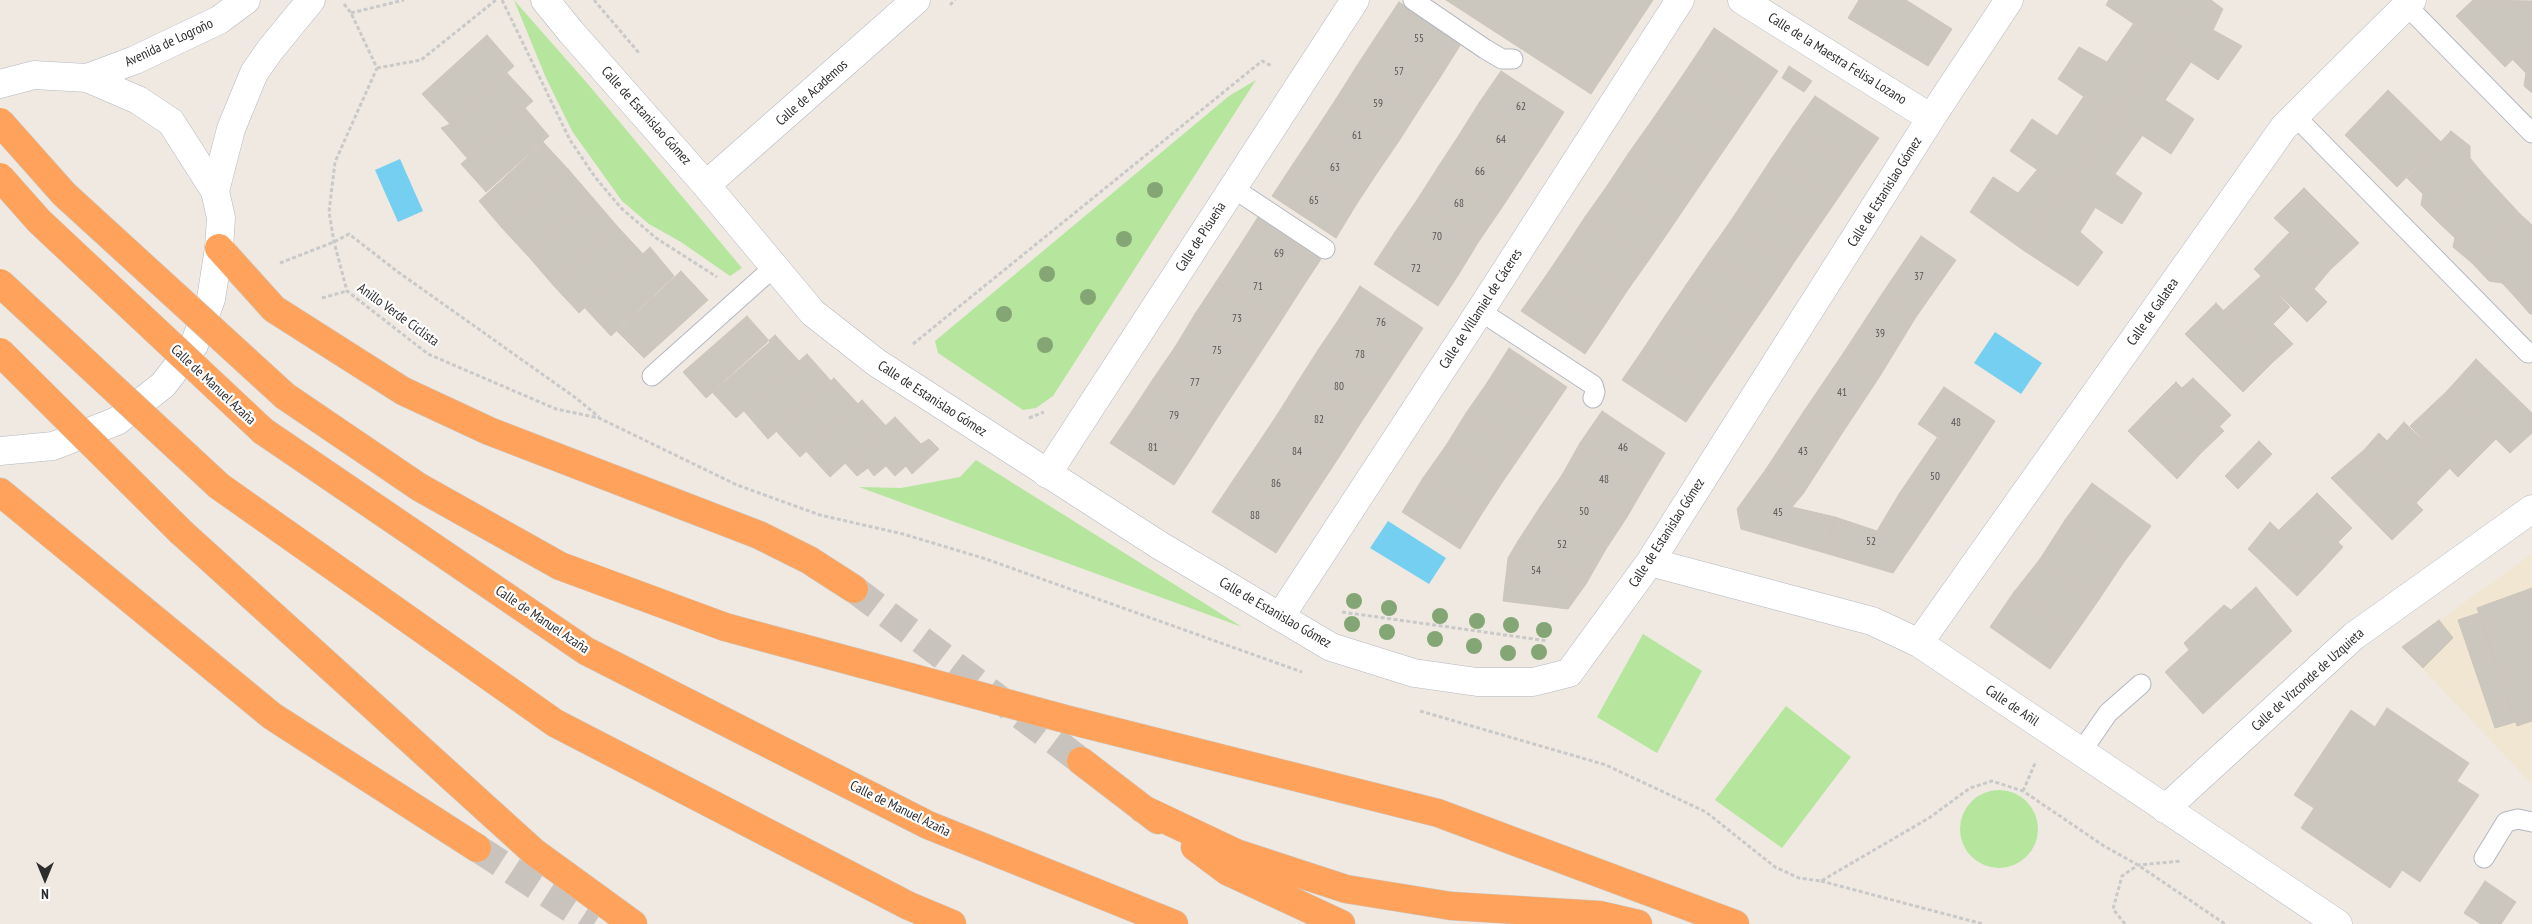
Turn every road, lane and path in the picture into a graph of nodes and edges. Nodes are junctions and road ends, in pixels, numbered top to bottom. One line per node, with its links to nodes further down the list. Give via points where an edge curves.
1 (246, 0): 21 (street, Avenida de Logroño, via 219,20 135,60)
2 (311, 0): 30 (street, via 254,73 231,129)
3 (404, 0): 19 (path, via 351,13)
4 (496, 0): 19 (path, via 421,60)
5 (502, 0): 38 (path, via 570,140 594,177 621,208 656,238)
6 (546, 0): 28 (street, Calle de Estanislao Gómez)
7 (594, 0): 15 (path)
8 (916, 0): 28 (street, Calle de Academos)
9 (1355, 0): 29 (street, Calle de Pisueña)
10 (1413, 0): 16 (lane, via 1485,50 1502,59)
11 (1680, 0): 40 (street, Calle de Villamiel de Cáceres)
12 (1742, 0): 24 (street, Calle de la Maestra Felisa Lozano)
13 (2009, 0): 24 (street, Calle de Estanislao Gómez)
14 (2409, 3): 23 (street, Calle de Galatea); 26 (lane)
15 (643, 58)
16 (1512, 58)
17 (1278, 60): 18 (path)
18 (1273, 67): 20 (path); 41 (path, via 1262,61 915,345)
19 (376, 68): 31 (path, Anillo Verde Ciclista, via 335,162 330,212)
20 (1268, 75)
21 (87, 78): 22 (street, via 34,75); 30 (street, via 138,100 172,122)
22 (0, 84)
23 (2295, 116): 43 (lane); 58 (street, Calle de Galatea, via 2284,127)
24 (1931, 118): 52 (street, Calle de Estanislao Gómez)
25 (0, 122): 75 (highway, bridge, via 64,194 285,396 419,486 560,566 725,627 1069,720 1438,813)
26 (2532, 133)
27 (0, 177): 72 (highway, Calle de Manuel Azaña, bridge, via 39,221 263,431 586,651 928,825)
28 (706, 185): 35 (street, Calle de Estanislao Gómez)
29 (1233, 188): 33 (lane); 49 (street, Calle de Pisueña)
30 (214, 192): 32 (street, via 220,218)
31 (334, 242): 34 (path); 37 (path, Anillo Verde Ciclista); 37 (path, Anillo Verde Ciclista, via 349,234 600,418 556,409 428,354)
32 (219, 248): 48 (street, via 211,299 194,344 163,385 117,421 53,446); 53 (highway, via 274,309 403,391 489,431 759,535)
33 (1325, 249)
34 (280, 263)
35 (774, 267): 38 (lane); 49 (street, Calle de Estanislao Gómez, via 813,313 877,363)
36 (0, 283): 71 (highway, bridge, via 218,486 555,723 909,906)
37 (347, 291): 39 (path)
38 (744, 294): 44 (lane)
39 (321, 299)
40 (1480, 311): 45 (lane, via 1593,385); 56 (street, Calle de Villamiel de Cáceres)
41 (907, 341)
42 (0, 352): 70 (highway, bridge, via 181,532 534,852)
43 (2528, 353)
44 (652, 376)
45 (1593, 398)
46 (1046, 411): 47 (path, via 1028,418)
47 (1020, 413)
48 (0, 451)
49 (1047, 474): 56 (street, Calle de Estanislao Gómez)
50 (0, 492): 66 (highway, via 272,716)
51 (2532, 509): 64 (street, Calle de Vizconde de Uzquieta, via 2354,636)
52 (1650, 562): 58 (street, Calle de Añil, via 1872,622); 59 (street, Calle de Estanislao Gómez, via 1569,673 1533,682 1477,682 1414,673)
53 (854, 589)
54 (1334, 607): 55 (path)
55 (1342, 611): 57 (path); 59 (path)
56 (1280, 617): 59 (street, Calle de Estanislao Gómez)
57 (1550, 642)
58 (1919, 644): 61 (street, Calle de Añil)
59 (1331, 647)
60 (2141, 684): 61 (lane, via 2108,713)
61 (2081, 752): 64 (street, Calle de Añil)
62 (1080, 761): 63 (highway)
63 (1143, 809): 73 (highway, via 1227,871); 74 (highway, via 1236,853 1346,889 1451,906 1599,915)
64 (2166, 809): 78 (street, Calle de Añil)
65 (2532, 822): 67 (lane, via 2518,819 2506,822)
66 (477, 848)
67 (2484, 858)
68 (2185, 860): 77 (path, via 2138,865 2122,876 2114,909)
69 (1821, 881): 76 (path)
70 (633, 924)
71 (952, 924)
72 (1174, 924)
73 (1341, 924)
74 (1638, 924)
75 (1735, 924)
76 (1983, 924)
77 (2125, 924)
78 (2338, 924)

